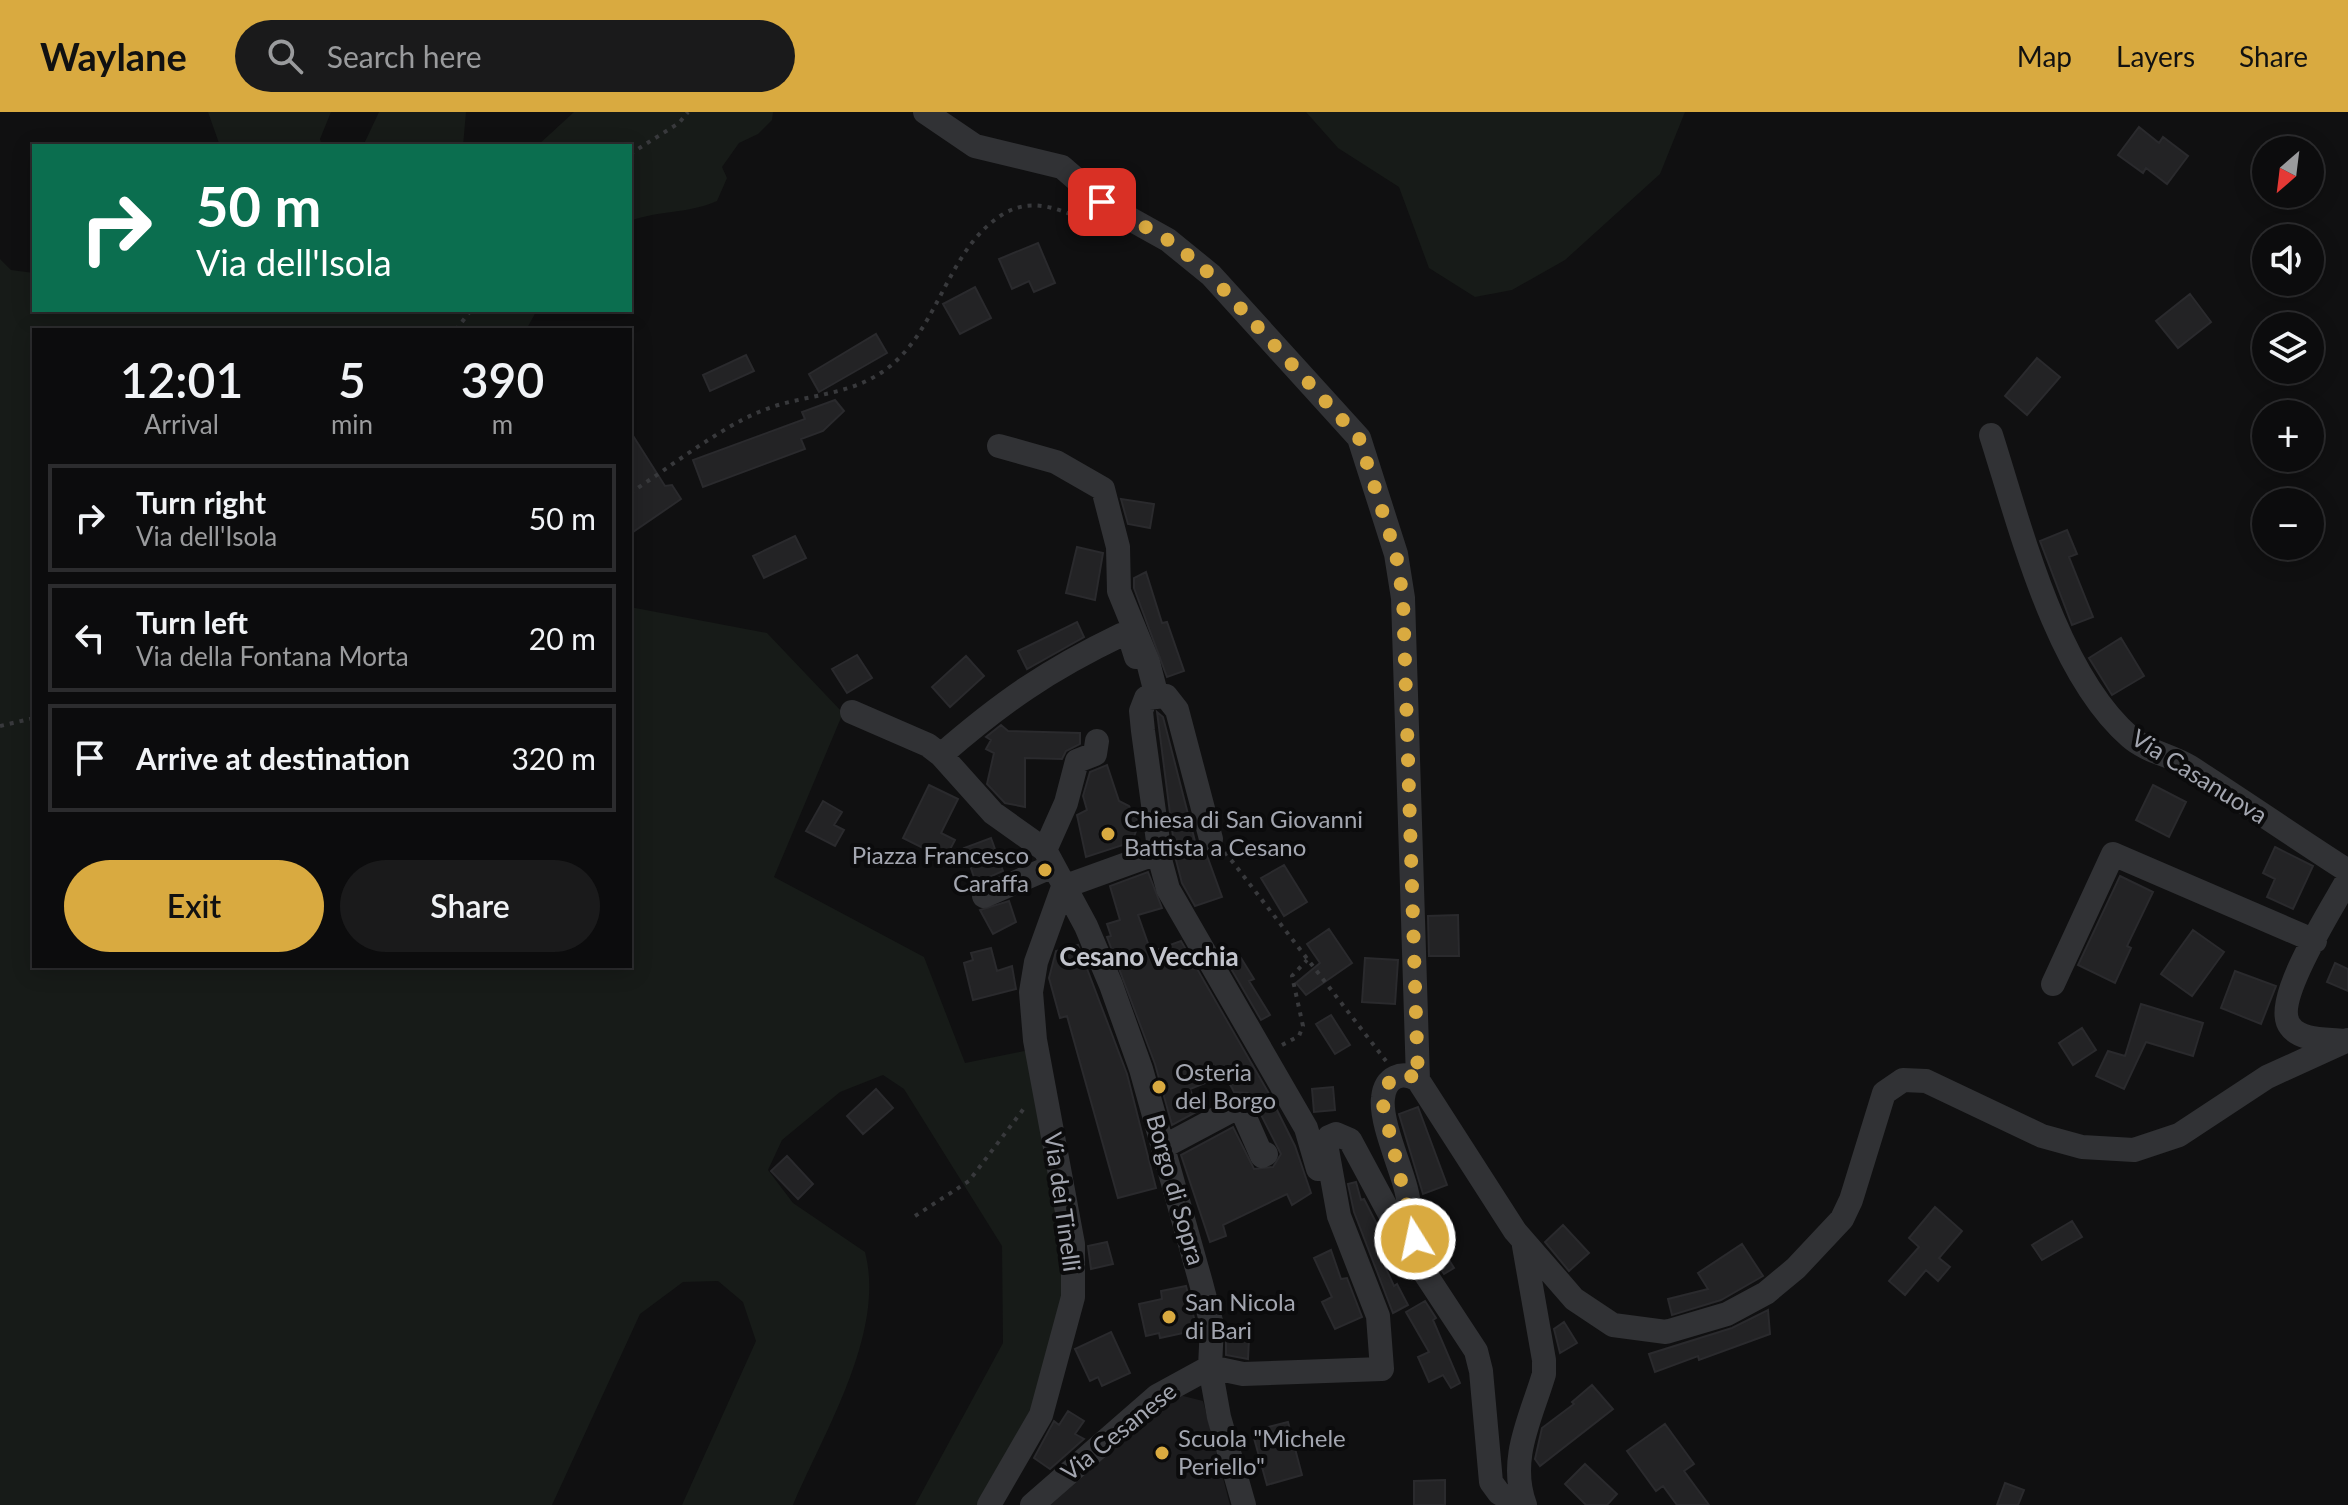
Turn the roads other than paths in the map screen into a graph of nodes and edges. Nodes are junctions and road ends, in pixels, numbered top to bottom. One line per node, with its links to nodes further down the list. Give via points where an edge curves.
1 (925, 112): 17 (street, via 975,146 1062,167 1107,206 1190,255 1363,444 1396,554 1403,598)
2 (1991, 435): 11 (street, Via Casanuova, via 2050,609 2110,716 2136,742 2190,767)
3 (999, 446): 4 (street, via 1056,462 1103,489 1118,547 1119,591 1148,662)
4 (1151, 698): 7 (street, via 1133,643 1121,635 1057,666 993,710); 8 (street, via 1171,698 1177,710); 9 (street, via 1141,716)
5 (852, 712): 7 (street, via 905,732)
6 (1097, 741): 10 (street, Via dei Tinelli, via 1095,754 1077,761)
7 (941, 755): 10 (street, via 993,813)
8 (1211, 839)
9 (1160, 852): 10 (street); 20 (street, via 1174,902 1301,1138 1327,1212)
10 (1054, 867): 13 (street); 18 (street, Borgo di Sopra, via 1111,985); 24 (street, Via dei Tinelli, via 1031,984 1035,1040 1073,1244 1073,1297 1041,1415)
11 (2348, 871)
12 (2348, 879): 14 (street)
13 (984, 896)
14 (2315, 941): 15 (street, via 2113,854); 16 (street, via 2290,989 2286,1018 2290,1028 2303,1035)
15 (2053, 984)
16 (2345, 1040): 21 (street, via 2267,1077 2179,1135 2134,1150 2060,1142 1926,1081 1895,1083 1881,1100 1851,1200 1832,1231 1766,1293 1727,1314 1679,1330 1637,1331 1604,1321 1574,1299)
17 (1408, 1078): 21 (street); 22 (street, via 1388,1084 1382,1101 1415,1239)
18 (1163, 1147): 19 (street, via 1240,1106 1262,1156); 23 (street, Borgo di Sopra, via 1210,1315)
19 (1266, 1154)
20 (1339, 1216): 22 (street, via 1326,1144 1340,1134 1359,1155); 23 (street, via 1378,1316 1382,1369 1243,1374)
21 (1524, 1244): 27 (street, via 1544,1374 1517,1464)
22 (1407, 1246): 27 (street, via 1465,1331 1479,1361 1491,1482 1499,1493)
23 (1210, 1367): 25 (street, Via Cesanese, via 1157,1396); 26 (street, Borgo di Sopra)
24 (989, 1505)
25 (1032, 1505)
26 (1244, 1505)
27 (1523, 1505)

